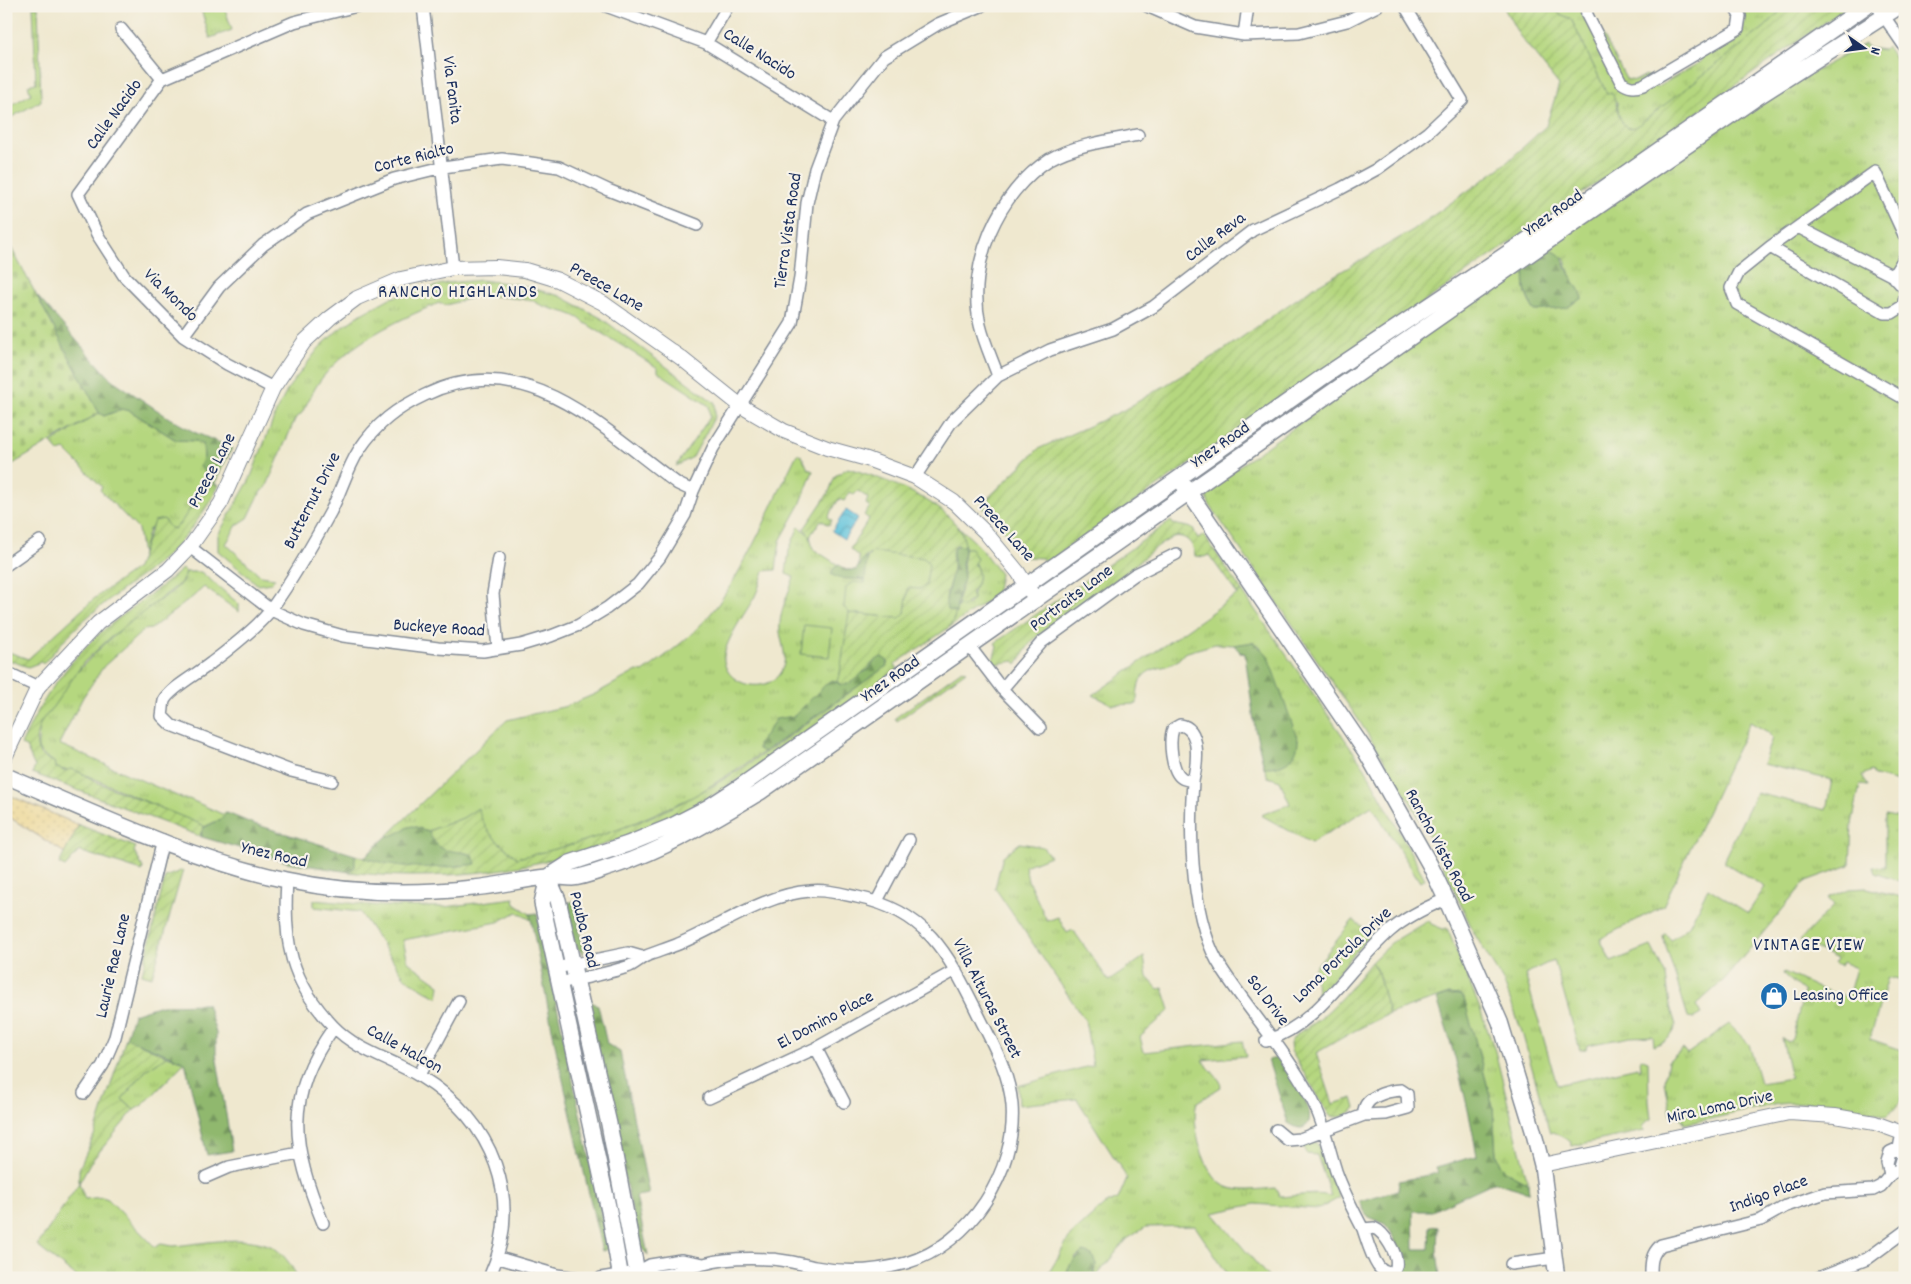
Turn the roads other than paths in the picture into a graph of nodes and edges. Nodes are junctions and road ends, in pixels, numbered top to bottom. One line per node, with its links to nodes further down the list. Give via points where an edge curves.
1 (357, 6): 19 (street, Calle Nacido, via 294,22)
2 (423, 6): 22 (street, Via Fanita)
3 (606, 6): 17 (street, Calle Nacido)
4 (728, 6): 17 (street)
5 (981, 6): 20 (street, Tierra Vista Road, via 938,24 884,57)
6 (1147, 6): 16 (street, via 1195,27)
7 (1248, 6): 16 (street)
8 (1377, 6): 16 (street, via 1348,20 1299,33)
9 (1404, 6): 34 (street, Calle Reva, via 1462,100 1427,133 1377,169 1340,190 1253,230 1153,307 1113,329 1050,350)
10 (1586, 6): 11 (street, via 1586,15 1621,82 1637,87 1738,29 1740,16)
11 (1734, 6)
12 (1866, 6): 39 (main road, Ynez Road)
13 (1900, 6): 14 (main road, Ynez Road)
14 (1880, 12): 18 (street); 41 (main road, Ynez Road)
15 (121, 29): 19 (street)
16 (1244, 34)
17 (706, 43): 20 (street, Calle Nacido)
18 (1905, 46)
19 (162, 79): 23 (street, Calle Nacido)
20 (833, 121): 37 (street, Tierra Vista Road, via 806,203 800,278 792,323)
21 (1138, 134): 34 (street, via 1095,143 1051,159 1019,184 1000,212 987,240 977,282 980,325)
22 (443, 167): 24 (street, Corte Rialto, via 502,159 559,167); 29 (street, Via Fanita); 33 (street, Corte Rialto, via 394,179 307,214 263,245 219,287)
23 (78, 194): 33 (street, Via Mondo, via 97,234 124,276)
24 (696, 225)
25 (1798, 227): 26 (street, via 1875,172); 27 (street); 30 (street)
26 (1905, 237)
27 (1770, 247): 32 (street, via 1884,312 1892,313); 36 (street, via 1739,272 1731,288 1737,304)
28 (1905, 256): 30 (street)
29 (453, 268): 35 (street, Preece Lane, via 401,279 357,298 304,342); 37 (street, Preece Lane, via 525,270 558,280 603,303 681,358)
30 (1893, 276): 31 (street)
31 (1905, 289)
32 (1904, 304)
33 (183, 336): 35 (street, Via Mondo)
34 (998, 376): 38 (street, Calle Reva, via 952,421)
35 (273, 388): 43 (street, Preece Lane, via 221,503)
36 (1905, 399)
37 (741, 406): 38 (street, Preece Lane, via 784,431); 40 (street, Buckeye Road, via 713,448)
38 (915, 477): 47 (street, Preece Lane, via 954,502 986,533)
39 (1179, 479): 41 (main road, Rancho Vista Road); 47 (main road, Ynez Road)
40 (693, 491): 49 (street, Butternut Drive, via 678,484 563,399 517,382 494,380 450,385 404,405 375,428 348,470 332,509 304,560); 51 (street, Buckeye Road, via 685,515 660,557 630,590 608,608 579,625 521,646)
41 (1188, 492): 48 (main road, Ynez Road); 64 (main road, Rancho Vista Road, via 1366,752)
42 (40, 541): 46 (street)
43 (190, 547): 49 (street, Buckeye Road); 53 (street, Preece Lane, via 168,570 98,624)
44 (1176, 554): 54 (street, Portraits Lane, via 1134,575 1042,642)
45 (499, 558): 51 (street, via 494,594)
46 (6, 565)
47 (1026, 586): 48 (street, Preece Lane); 62 (main road, Ynez Road, via 706,808 628,844 570,862)
48 (1036, 600): 50 (main road, Ynez Road)
49 (271, 610): 51 (street, Buckeye Road, via 304,625 343,636 460,651); 58 (street, Butternut Drive, via 212,663 175,689 164,700 162,716 171,725 191,734 291,771)
50 (970, 647): 54 (street); 62 (main road, Ynez Road, via 760,792 705,825 616,865 574,878)
51 (498, 649)
52 (6, 672): 53 (street)
53 (38, 687): 56 (street, Preece Lane)
54 (1002, 689): 55 (street)
55 (1040, 728)
56 (6, 755)
57 (6, 776): 60 (main road, Ynez Road)
58 (332, 781)
59 (1193, 781): 71 (street, Sol Drive, via 1191,816 1198,904 1207,939 1221,968)
60 (162, 840): 63 (main road, Ynez Road, via 225,864); 74 (street, Laurie Rae Lane, via 115,1037 103,1065)
61 (909, 840): 65 (street)
62 (548, 877): 63 (main road, Ynez Road, via 472,888 389,892); 67 (main road, Pauba Road, via 558,900); 68 (main road, Pauba Road, via 542,903)
63 (287, 880): 70 (street, Calle Halcon, via 284,918 296,972)
64 (1446, 899): 71 (street, Loma Portola Drive, via 1390,930 1334,993 1307,1017); 82 (main road, Rancho Vista Road, via 1500,1022)
65 (877, 901): 66 (street, Villa Alturas Street, via 907,915 937,941); 67 (street, Villa Alturas Street, via 810,890 778,897 676,945 642,957 630,966)
66 (956, 970): 72 (street, El Domino Place); 90 (street, Villa Alturas Street, via 1004,1067 1010,1097 1007,1157 971,1222 925,1255 907,1263 878,1269)
67 (574, 972): 68 (street, Villa Alturas Street); 91 (main road, Pauba Road, via 609,1124)
68 (558, 976): 92 (main road, Pauba Road)
69 (459, 1001): 73 (street)
70 (334, 1027): 73 (street, Calle Halcon, via 362,1049); 81 (street, via 310,1066 302,1088 297,1116)
71 (1270, 1040): 78 (street, Sol Drive, via 1311,1097)
72 (816, 1048): 75 (street, El Domino Place); 76 (street)
73 (419, 1075): 87 (street, Calle Halcon, via 447,1094 461,1109 484,1136 496,1162 503,1191 505,1224)
74 (84, 1093)
75 (709, 1098)
76 (844, 1102)
77 (1364, 1115): 78 (street)
78 (1324, 1129): 79 (street, via 1300,1139 1288,1140); 85 (street, Sol Drive, via 1336,1171)
79 (1276, 1130)
80 (1903, 1134): 82 (street, Mira Loma Drive, via 1859,1120 1789,1112); 97 (street, Indigo Place, via 1899,1148 1890,1152 1887,1163 1890,1175 1881,1186 1873,1190 1825,1193 1786,1206 1762,1220 1661,1245 1653,1252)
81 (299, 1153): 83 (street, via 229,1167); 84 (street)
82 (1542, 1165): 88 (main road, Rancho Vista Road)
83 (206, 1177)
84 (323, 1223)
85 (1363, 1229)
86 (1905, 1231): 98 (street, via 1867,1259)
87 (498, 1258): 93 (street, Calle Halcon); 94 (street, via 557,1276)
88 (1554, 1258): 89 (street); 96 (main road, Rancho Vista Road)
89 (1511, 1264)
90 (818, 1273): 91 (street, Villa Alturas Street, via 770,1259 740,1258 704,1264 683,1272 652,1277)
91 (637, 1275): 92 (street, Villa Alturas Street)
92 (620, 1276): 95 (street, Villa Alturas Street)
93 (489, 1278)
94 (578, 1278)
95 (601, 1278)
96 (1556, 1278)
97 (1651, 1278)
98 (1818, 1278)

